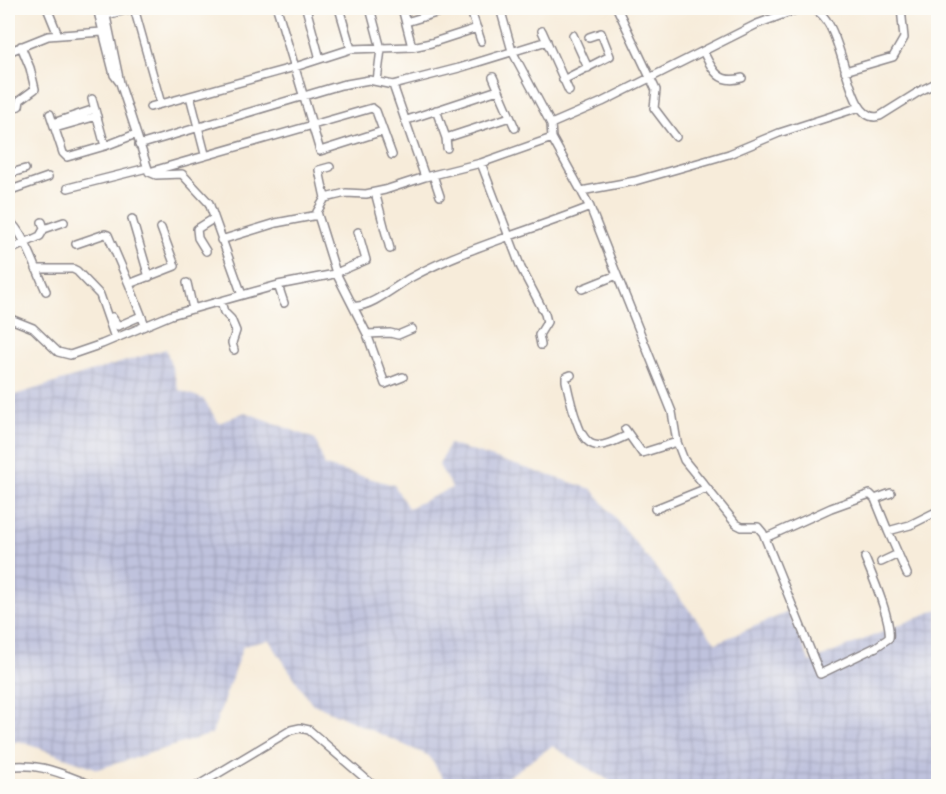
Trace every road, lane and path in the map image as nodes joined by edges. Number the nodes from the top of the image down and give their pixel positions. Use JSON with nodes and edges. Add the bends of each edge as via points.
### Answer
{"nodes":[{"id":1,"x":47,"y":8,"type":"edge"},
{"id":2,"x":97,"y":8,"type":"edge"},
{"id":3,"x":133,"y":8,"type":"edge"},
{"id":4,"x":277,"y":8,"type":"edge"},
{"id":5,"x":306,"y":8,"type":"edge"},
{"id":6,"x":339,"y":8,"type":"edge"},
{"id":7,"x":370,"y":8,"type":"edge"},
{"id":8,"x":402,"y":8,"type":"edge"},
{"id":9,"x":453,"y":8,"type":"edge"},
{"id":10,"x":470,"y":8,"type":"edge"},
{"id":11,"x":500,"y":8,"type":"edge"},
{"id":12,"x":617,"y":8,"type":"edge"},
{"id":13,"x":801,"y":8,"type":"edge"},
{"id":14,"x":812,"y":8,"type":"edge"},
{"id":15,"x":901,"y":8,"type":"edge"},
{"id":16,"x":102,"y":17,"type":"junction"},
{"id":17,"x":406,"y":22,"type":"junction"},
{"id":18,"x":477,"y":28,"type":"junction"},
{"id":19,"x":542,"y":31,"type":"dead end"},
{"id":20,"x":102,"y":32,"type":"junction"},
{"id":21,"x":58,"y":35,"type":"junction"},
{"id":22,"x":573,"y":35,"type":"dead end"},
{"id":23,"x":589,"y":37,"type":"dead end"},
{"id":24,"x":547,"y":40,"type":"junction"},
{"id":25,"x":481,"y":41,"type":"dead end"},
{"id":26,"x":21,"y":46,"type":"junction"},
{"id":27,"x":412,"y":47,"type":"junction"},
{"id":28,"x":351,"y":49,"type":"junction"},
{"id":29,"x":381,"y":49,"type":"junction"},
{"id":30,"x":512,"y":51,"type":"junction"},
{"id":31,"x":703,"y":51,"type":"junction"},
{"id":32,"x":8,"y":52,"type":"edge"},
{"id":33,"x":320,"y":59,"type":"junction"},
{"id":34,"x":295,"y":67,"type":"junction"},
{"id":35,"x":588,"y":69,"type":"junction"},
{"id":36,"x":845,"y":71,"type":"junction"},
{"id":37,"x":492,"y":77,"type":"dead end"},
{"id":38,"x":650,"y":77,"type":"junction"},
{"id":39,"x":742,"y":78,"type":"dead end"},
{"id":40,"x":564,"y":80,"type":"junction"},
{"id":41,"x":377,"y":81,"type":"junction"},
{"id":42,"x":939,"y":82,"type":"edge"},
{"id":43,"x":120,"y":83,"type":"junction"},
{"id":44,"x":393,"y":86,"type":"junction"},
{"id":45,"x":498,"y":90,"type":"junction"},
{"id":46,"x":569,"y":91,"type":"dead end"},
{"id":47,"x":190,"y":96,"type":"junction"},
{"id":48,"x":303,"y":96,"type":"junction"},
{"id":49,"x":92,"y":99,"type":"dead end"},
{"id":50,"x":161,"y":104,"type":"junction"},
{"id":51,"x":860,"y":106,"type":"junction"},
{"id":52,"x":150,"y":107,"type":"dead end"},
{"id":53,"x":8,"y":109,"type":"edge"},
{"id":54,"x":436,"y":110,"type":"junction"},
{"id":55,"x":96,"y":113,"type":"junction"},
{"id":56,"x":50,"y":114,"type":"dead end"},
{"id":57,"x":510,"y":117,"type":"junction"},
{"id":58,"x":406,"y":120,"type":"junction"},
{"id":59,"x":551,"y":124,"type":"junction"},
{"id":60,"x":54,"y":126,"type":"junction"},
{"id":61,"x":199,"y":127,"type":"junction"},
{"id":62,"x":312,"y":127,"type":"junction"},
{"id":63,"x":515,"y":128,"type":"dead end"},
{"id":64,"x":383,"y":131,"type":"junction"},
{"id":65,"x":136,"y":134,"type":"junction"},
{"id":66,"x":676,"y":137,"type":"dead end"},
{"id":67,"x":446,"y":138,"type":"junction"},
{"id":68,"x":552,"y":138,"type":"junction"},
{"id":69,"x":139,"y":145,"type":"junction"},
{"id":70,"x":105,"y":146,"type":"junction"},
{"id":71,"x":447,"y":148,"type":"dead end"},
{"id":72,"x":205,"y":154,"type":"junction"},
{"id":73,"x":392,"y":155,"type":"dead end"},
{"id":74,"x":481,"y":163,"type":"junction"},
{"id":75,"x":330,"y":167,"type":"dead end"},
{"id":76,"x":25,"y":169,"type":"dead end"},
{"id":77,"x":148,"y":170,"type":"junction"},
{"id":78,"x":8,"y":174,"type":"edge"},
{"id":79,"x":429,"y":176,"type":"junction"},
{"id":80,"x":48,"y":177,"type":"dead end"},
{"id":81,"x":68,"y":188,"type":"dead end"},
{"id":82,"x":8,"y":191,"type":"edge"},
{"id":83,"x":581,"y":191,"type":"junction"},
{"id":84,"x":375,"y":192,"type":"junction"},
{"id":85,"x":440,"y":196,"type":"dead end"},
{"id":86,"x":325,"y":198,"type":"junction"},
{"id":87,"x":590,"y":207,"type":"junction"},
{"id":88,"x":318,"y":215,"type":"junction"},
{"id":89,"x":132,"y":219,"type":"dead end"},
{"id":90,"x":213,"y":219,"type":"junction"},
{"id":91,"x":8,"y":220,"type":"edge"},
{"id":92,"x":64,"y":222,"type":"dead end"},
{"id":93,"x":161,"y":228,"type":"dead end"},
{"id":94,"x":358,"y":232,"type":"dead end"},
{"id":95,"x":509,"y":238,"type":"junction"},
{"id":96,"x":221,"y":240,"type":"junction"},
{"id":97,"x":24,"y":244,"type":"junction"},
{"id":98,"x":76,"y":244,"type":"dead end"},
{"id":99,"x":390,"y":249,"type":"dead end"},
{"id":100,"x":8,"y":251,"type":"edge"},
{"id":101,"x":206,"y":251,"type":"dead end"},
{"id":102,"x":36,"y":269,"type":"junction"},
{"id":103,"x":336,"y":273,"type":"junction"},
{"id":104,"x":617,"y":275,"type":"junction"},
{"id":105,"x":149,"y":277,"type":"junction"},
{"id":106,"x":187,"y":283,"type":"dead end"},
{"id":107,"x":129,"y":284,"type":"junction"},
{"id":108,"x":278,"y":285,"type":"junction"},
{"id":109,"x":582,"y":288,"type":"dead end"},
{"id":110,"x":46,"y":291,"type":"dead end"},
{"id":111,"x":242,"y":295,"type":"junction"},
{"id":112,"x":221,"y":302,"type":"junction"},
{"id":113,"x":284,"y":303,"type":"dead end"},
{"id":114,"x":354,"y":306,"type":"junction"},
{"id":115,"x":193,"y":309,"type":"junction"},
{"id":116,"x":106,"y":313,"type":"junction"},
{"id":117,"x":141,"y":316,"type":"junction"},
{"id":118,"x":8,"y":318,"type":"edge"},
{"id":119,"x":145,"y":326,"type":"junction"},
{"id":120,"x":412,"y":329,"type":"dead end"},
{"id":121,"x":367,"y":333,"type":"junction"},
{"id":122,"x":115,"y":338,"type":"junction"},
{"id":123,"x":541,"y":345,"type":"dead end"},
{"id":124,"x":234,"y":350,"type":"dead end"},
{"id":125,"x":571,"y":375,"type":"dead end"},
{"id":126,"x":403,"y":377,"type":"dead end"},
{"id":127,"x":677,"y":442,"type":"junction"},
{"id":128,"x":706,"y":489,"type":"junction"},
{"id":129,"x":891,"y":493,"type":"dead end"},
{"id":130,"x":875,"y":499,"type":"junction"},
{"id":131,"x":655,"y":509,"type":"dead end"},
{"id":132,"x":939,"y":511,"type":"edge"},
{"id":133,"x":888,"y":531,"type":"junction"},
{"id":134,"x":765,"y":538,"type":"junction"},
{"id":135,"x":898,"y":554,"type":"junction"},
{"id":136,"x":865,"y":558,"type":"dead end"},
{"id":137,"x":881,"y":562,"type":"dead end"},
{"id":138,"x":907,"y":574,"type":"dead end"},
{"id":139,"x":8,"y":767,"type":"edge"},
{"id":140,"x":94,"y":786,"type":"edge"},
{"id":141,"x":197,"y":786,"type":"edge"},
{"id":142,"x":374,"y":786,"type":"edge"}],
"edges":[{"from":1,"to":21,"type":"street"},
{"from":2,"to":16,"type":"street"},
{"from":3,"to":16,"type":"street"},
{"from":3,"to":50,"type":"street"},
{"from":4,"to":34,"type":"street"},
{"from":5,"to":33,"type":"street"},
{"from":6,"to":28,"type":"street"},
{"from":7,"to":29,"type":"street"},
{"from":8,"to":17,"type":"street"},
{"from":9,"to":17,"type":"street"},
{"from":10,"to":18,"type":"street"},
{"from":11,"to":30,"type":"street"},
{"from":12,"to":38,"type":"street"},
{"from":13,"to":31,"type":"street","via":[[757,24]]},
{"from":14,"to":36,"type":"street","via":[[828,21]]},
{"from":15,"to":36,"type":"street","via":[[904,38],[893,57]]},
{"from":16,"to":20,"type":"street"},
{"from":16,"to":43,"type":"street"},
{"from":17,"to":27,"type":"street"},
{"from":18,"to":25,"type":"street"},
{"from":18,"to":27,"type":"street"},
{"from":19,"to":24,"type":"street"},
{"from":20,"to":21,"type":"street"},
{"from":20,"to":43,"type":"street"},
{"from":21,"to":26,"type":"street"},
{"from":22,"to":35,"type":"street"},
{"from":23,"to":35,"type":"street","via":[[601,33],[610,56]]},
{"from":24,"to":30,"type":"street"},
{"from":24,"to":40,"type":"street"},
{"from":26,"to":32,"type":"street"},
{"from":26,"to":53,"type":"street","via":[[35,89],[20,100],[19,106]]},
{"from":27,"to":29,"type":"street"},
{"from":28,"to":29,"type":"street"},
{"from":28,"to":33,"type":"street"},
{"from":29,"to":41,"type":"street"},
{"from":30,"to":44,"type":"street"},
{"from":30,"to":59,"type":"street"},
{"from":31,"to":38,"type":"street"},
{"from":31,"to":39,"type":"street","via":[[721,78]]},
{"from":33,"to":34,"type":"street"},
{"from":34,"to":47,"type":"street"},
{"from":34,"to":48,"type":"street"},
{"from":35,"to":40,"type":"street"},
{"from":36,"to":51,"type":"street"},
{"from":37,"to":45,"type":"street"},
{"from":38,"to":59,"type":"street"},
{"from":38,"to":66,"type":"street","via":[[656,90],[654,108]]},
{"from":40,"to":46,"type":"street"},
{"from":41,"to":44,"type":"street"},
{"from":41,"to":48,"type":"street","via":[[341,85]]},
{"from":42,"to":51,"type":"street","via":[[875,118],[868,117]]},
{"from":43,"to":65,"type":"street"},
{"from":44,"to":58,"type":"street"},
{"from":45,"to":54,"type":"street"},
{"from":45,"to":57,"type":"street"},
{"from":47,"to":50,"type":"street"},
{"from":47,"to":61,"type":"street"},
{"from":48,"to":61,"type":"street"},
{"from":48,"to":62,"type":"street"},
{"from":49,"to":55,"type":"street"},
{"from":50,"to":52,"type":"street"},
{"from":51,"to":83,"type":"street","via":[[729,154],[635,181]]},
{"from":54,"to":58,"type":"street"},
{"from":54,"to":67,"type":"street"},
{"from":55,"to":60,"type":"street"},
{"from":55,"to":70,"type":"street"},
{"from":56,"to":60,"type":"street"},
{"from":57,"to":63,"type":"street"},
{"from":57,"to":67,"type":"street"},
{"from":58,"to":79,"type":"street"},
{"from":59,"to":68,"type":"street"},
{"from":60,"to":70,"type":"street","via":[[67,157]]},
{"from":61,"to":69,"type":"street"},
{"from":61,"to":72,"type":"street"},
{"from":62,"to":64,"type":"street","via":[[372,108]]},
{"from":62,"to":64,"type":"street","via":[[322,152]]},
{"from":62,"to":72,"type":"street"},
{"from":64,"to":73,"type":"street"},
{"from":65,"to":69,"type":"street"},
{"from":65,"to":70,"type":"street"},
{"from":67,"to":71,"type":"street"},
{"from":68,"to":74,"type":"street"},
{"from":68,"to":83,"type":"street"},
{"from":69,"to":77,"type":"street"},
{"from":72,"to":77,"type":"street"},
{"from":74,"to":79,"type":"street"},
{"from":74,"to":95,"type":"street"},
{"from":75,"to":86,"type":"street","via":[[319,170]]},
{"from":76,"to":78,"type":"street"},
{"from":77,"to":81,"type":"street"},
{"from":77,"to":90,"type":"street","via":[[156,175],[183,174],[206,199]]},
{"from":79,"to":84,"type":"street"},
{"from":79,"to":85,"type":"street"},
{"from":80,"to":82,"type":"street"},
{"from":83,"to":87,"type":"street"},
{"from":84,"to":86,"type":"street"},
{"from":84,"to":99,"type":"street"},
{"from":86,"to":88,"type":"street"},
{"from":87,"to":95,"type":"street"},
{"from":87,"to":104,"type":"street"},
{"from":88,"to":96,"type":"street"},
{"from":88,"to":103,"type":"street"},
{"from":89,"to":105,"type":"street"},
{"from":90,"to":96,"type":"street"},
{"from":90,"to":101,"type":"street","via":[[197,228]]},
{"from":91,"to":97,"type":"street"},
{"from":92,"to":97,"type":"street","via":[[43,226],[40,236]]},
{"from":93,"to":105,"type":"street","via":[[175,266]]},
{"from":94,"to":103,"type":"street","via":[[366,260]]},
{"from":95,"to":114,"type":"street","via":[[441,263],[371,302]]},
{"from":95,"to":123,"type":"street","via":[[545,314],[547,322],[539,335]]},
{"from":96,"to":111,"type":"street"},
{"from":97,"to":100,"type":"street"},
{"from":97,"to":102,"type":"street"},
{"from":98,"to":107,"type":"street","via":[[106,234]]},
{"from":102,"to":110,"type":"street"},
{"from":102,"to":116,"type":"street","via":[[77,271],[100,295]]},
{"from":103,"to":108,"type":"street"},
{"from":103,"to":114,"type":"street"},
{"from":104,"to":109,"type":"street"},
{"from":104,"to":127,"type":"street","via":[[672,412]]},
{"from":105,"to":107,"type":"street"},
{"from":106,"to":115,"type":"street"},
{"from":107,"to":117,"type":"street"},
{"from":108,"to":111,"type":"street"},
{"from":108,"to":113,"type":"street"},
{"from":111,"to":112,"type":"street"},
{"from":112,"to":115,"type":"street"},
{"from":112,"to":124,"type":"street","via":[[236,331]]},
{"from":114,"to":121,"type":"street"},
{"from":115,"to":119,"type":"street"},
{"from":116,"to":117,"type":"street","via":[[118,326]]},
{"from":116,"to":122,"type":"street"},
{"from":117,"to":119,"type":"street"},
{"from":118,"to":122,"type":"street","via":[[33,328],[64,355]]},
{"from":119,"to":122,"type":"street"},
{"from":120,"to":121,"type":"street","via":[[398,335]]},
{"from":121,"to":126,"type":"street","via":[[385,384]]},
{"from":125,"to":127,"type":"street","via":[[566,377],[571,406],[589,444],[606,445],[626,432],[642,453]]},
{"from":127,"to":128,"type":"street"},
{"from":128,"to":131,"type":"street"},
{"from":128,"to":134,"type":"street","via":[[736,524],[758,527]]},
{"from":129,"to":130,"type":"street"},
{"from":130,"to":133,"type":"street"},
{"from":130,"to":134,"type":"street","via":[[870,494]]},
{"from":132,"to":133,"type":"street"},
{"from":133,"to":135,"type":"street"},
{"from":134,"to":136,"type":"street","via":[[820,674],[889,638],[884,610]]},
{"from":135,"to":137,"type":"street"},
{"from":135,"to":138,"type":"street"},
{"from":139,"to":140,"type":"street","via":[[44,768]]},
{"from":141,"to":142,"type":"street","via":[[300,728],[309,730]]}]}
